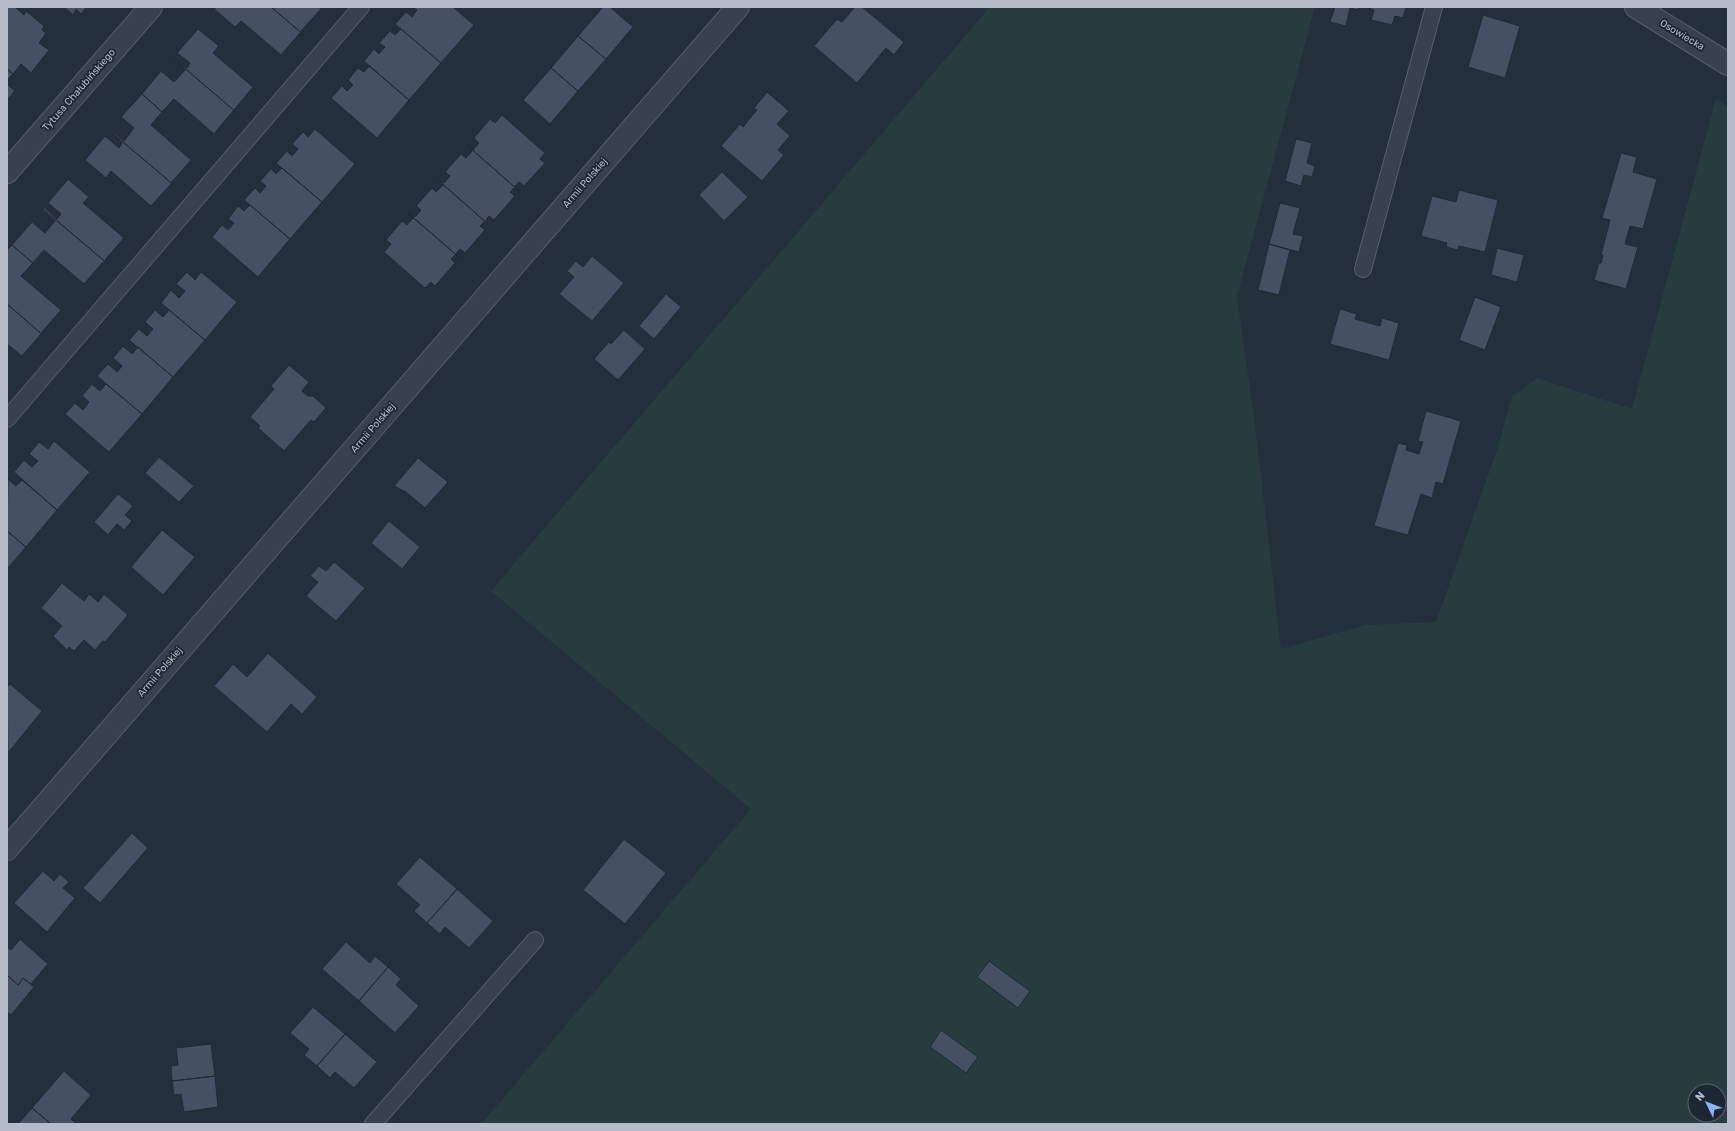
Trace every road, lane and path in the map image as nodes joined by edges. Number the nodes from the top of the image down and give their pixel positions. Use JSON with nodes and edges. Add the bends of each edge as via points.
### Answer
{"nodes":[{"id":1,"x":151,"y":7,"type":"edge"},
{"id":2,"x":361,"y":7,"type":"edge"},
{"id":3,"x":738,"y":7,"type":"edge"},
{"id":4,"x":1434,"y":7,"type":"edge"},
{"id":5,"x":1636,"y":7,"type":"edge"},
{"id":6,"x":1728,"y":64,"type":"edge"},
{"id":7,"x":7,"y":172,"type":"edge"},
{"id":8,"x":1363,"y":268,"type":"dead end"},
{"id":9,"x":7,"y":419,"type":"edge"},
{"id":10,"x":7,"y":849,"type":"edge"},
{"id":11,"x":535,"y":940,"type":"dead end"},
{"id":12,"x":373,"y":1124,"type":"edge"}],
"edges":[{"from":1,"to":7,"type":"street","name":"Tytusa Chałubińskiego"},
{"from":2,"to":9,"type":"lane"},
{"from":3,"to":10,"type":"street","name":"Armii Polskiej"},
{"from":4,"to":8,"type":"lane"},
{"from":5,"to":6,"type":"street","name":"Osowiecka"},
{"from":11,"to":12,"type":"lane"}]}
